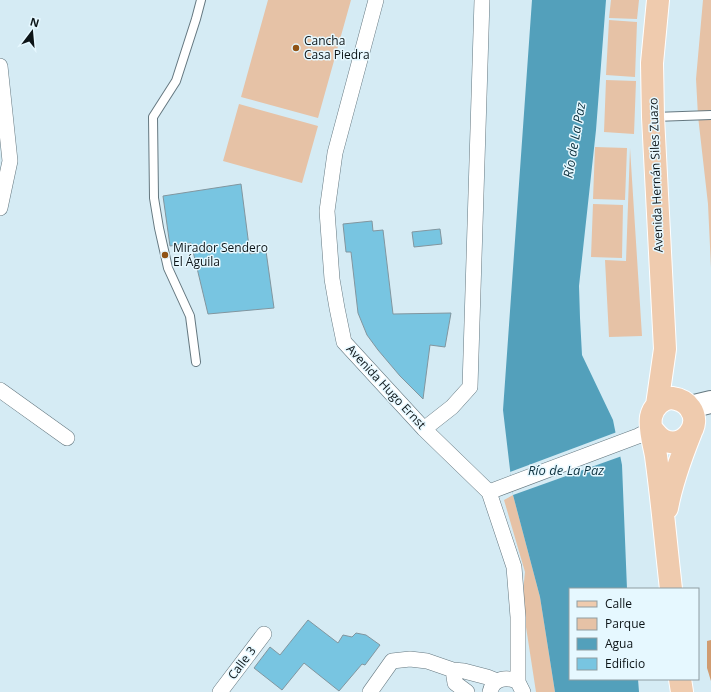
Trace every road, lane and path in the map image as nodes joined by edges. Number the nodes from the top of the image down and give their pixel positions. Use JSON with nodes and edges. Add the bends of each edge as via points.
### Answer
{"nodes":[{"id":1,"x":201,"y":0,"type":"edge"},
{"id":2,"x":376,"y":0,"type":"edge"},
{"id":3,"x":482,"y":0,"type":"edge"},
{"id":4,"x":658,"y":0,"type":"edge"},
{"id":5,"x":0,"y":66,"type":"edge"},
{"id":6,"x":711,"y":115,"type":"edge"},
{"id":7,"x":653,"y":117,"type":"junction"},
{"id":8,"x":0,"y":208,"type":"edge"},
{"id":9,"x":665,"y":349,"type":"junction"},
{"id":10,"x":196,"y":362,"type":"dead end"},
{"id":11,"x":0,"y":390,"type":"edge"},
{"id":12,"x":711,"y":402,"type":"edge"},
{"id":13,"x":687,"y":404,"type":"junction"},
{"id":14,"x":656,"y":405,"type":"junction"},
{"id":15,"x":424,"y":429,"type":"junction"},
{"id":16,"x":691,"y":432,"type":"junction"},
{"id":17,"x":642,"y":434,"type":"junction"},
{"id":18,"x":67,"y":438,"type":"dead end"},
{"id":19,"x":489,"y":492,"type":"junction"},
{"id":20,"x":664,"y":527,"type":"junction"},
{"id":21,"x":671,"y":588,"type":"edge"},
{"id":22,"x":264,"y":634,"type":"dead end"},
{"id":23,"x":517,"y":656,"type":"junction"},
{"id":24,"x":453,"y":670,"type":"junction"},
{"id":25,"x":680,"y":680,"type":"edge"},
{"id":26,"x":496,"y":684,"type":"edge"},
{"id":27,"x":521,"y":687,"type":"edge"},
{"id":28,"x":220,"y":692,"type":"edge"},
{"id":29,"x":370,"y":692,"type":"edge"},
{"id":30,"x":468,"y":692,"type":"edge"},
{"id":31,"x":682,"y":692,"type":"edge"}],
"edges":[{"from":1,"to":10,"type":"lane","via":[[176,81],[153,118],[154,198],[159,228],[168,268],[190,316]]},
{"from":2,"to":15,"type":"street","name":"Avenida Hugo Ernst","via":[[335,153],[327,211],[332,279],[344,342]]},
{"from":3,"to":15,"type":"street","via":[[470,387],[452,407]]},
{"from":4,"to":7,"type":"main road","name":"Avenida Hernán Siles Zuazo","via":[[652,63]]},
{"from":5,"to":8,"type":"street","via":[[10,161]]},
{"from":6,"to":7,"type":"lane"},
{"from":7,"to":9,"type":"main road","name":"Avenida Hernán Siles Zuazo"},
{"from":9,"to":13,"type":"main road","name":"Avenida Hernán Siles Zuazo"},
{"from":9,"to":14,"type":"main road","name":"Avenida Hernán Siles Zuazo"},
{"from":11,"to":18,"type":"street"},
{"from":12,"to":13,"type":"main road"},
{"from":13,"to":14,"type":"main road","via":[[670,398]]},
{"from":13,"to":16,"type":"main road","name":"Avenida Hernán Siles Zuazo","via":[[695,421]]},
{"from":14,"to":17,"type":"main road","name":"Avenida Hernán Siles Zuazo"},
{"from":15,"to":19,"type":"street","name":"Avenida Hugo Ernst"},
{"from":16,"to":17,"type":"main road","via":[[682,440],[669,442],[658,436]]},
{"from":16,"to":20,"type":"main road","name":"Avenida Hernán Siles Zuazo","via":[[670,489]]},
{"from":17,"to":19,"type":"street"},
{"from":17,"to":20,"type":"main road","name":"Avenida Hernán Siles Zuazo","via":[[656,455]]},
{"from":19,"to":23,"type":"street","via":[[514,567],[518,617]]},
{"from":20,"to":21,"type":"main road","name":"Avenida Hernán Siles Zuazo"},
{"from":22,"to":28,"type":"street","name":"Calle 3"},
{"from":23,"to":26,"type":"street"},
{"from":23,"to":27,"type":"street"},
{"from":24,"to":26,"type":"street","via":[[487,676]]},
{"from":24,"to":29,"type":"street","via":[[427,661],[392,661]]},
{"from":24,"to":30,"type":"street","via":[[455,683]]},
{"from":25,"to":31,"type":"main road"},
{"from":26,"to":27,"type":"street","via":[[508,678]]}]}
